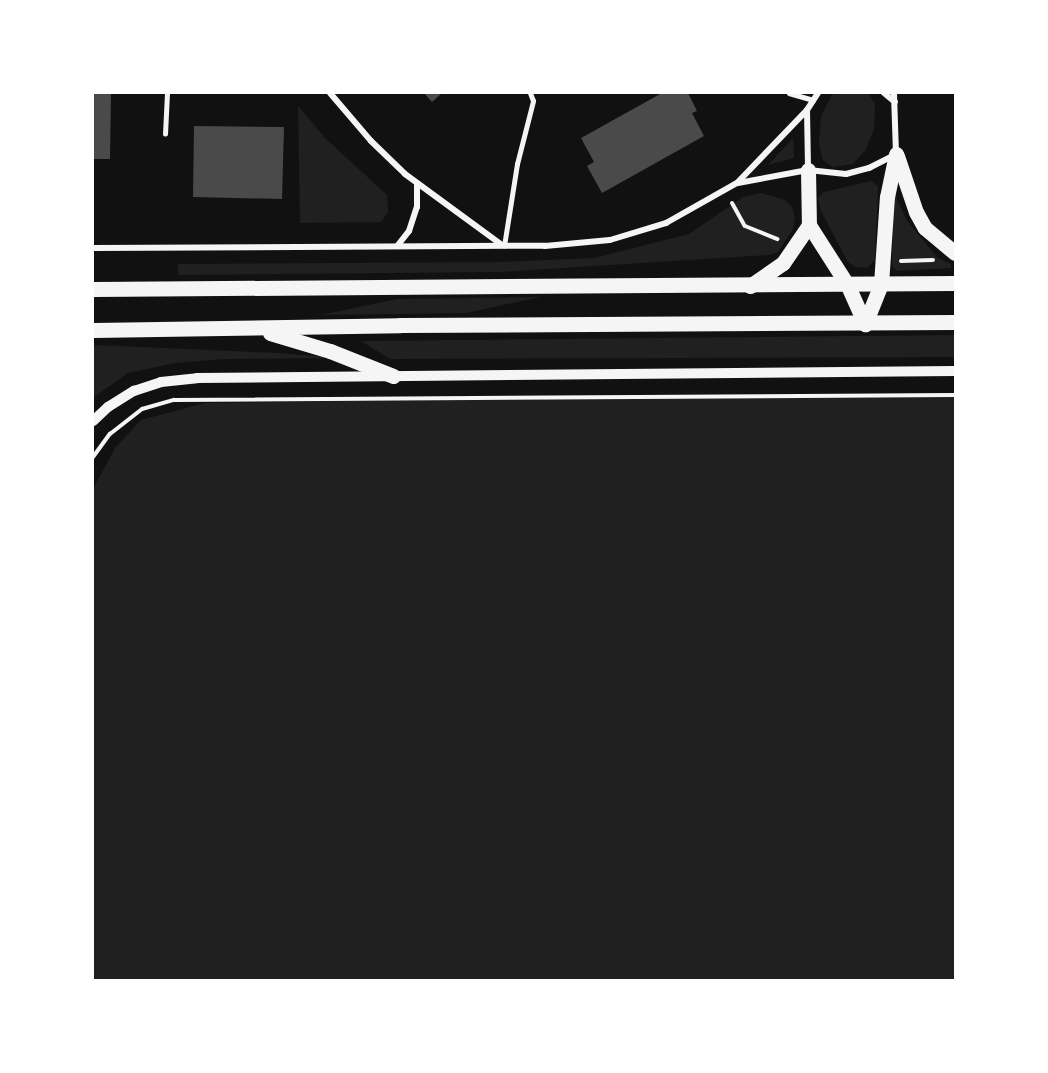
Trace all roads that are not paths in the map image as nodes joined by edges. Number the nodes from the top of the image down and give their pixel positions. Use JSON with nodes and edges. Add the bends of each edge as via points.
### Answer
{"nodes":[{"id":1,"x":167,"y":93,"type":"edge"},
{"id":2,"x":330,"y":93,"type":"edge"},
{"id":3,"x":530,"y":93,"type":"edge"},
{"id":4,"x":789,"y":93,"type":"edge"},
{"id":5,"x":818,"y":93,"type":"edge"},
{"id":6,"x":884,"y":93,"type":"edge"},
{"id":7,"x":894,"y":93,"type":"edge"},
{"id":8,"x":813,"y":100,"type":"junction"},
{"id":9,"x":895,"y":102,"type":"junction"},
{"id":10,"x":807,"y":110,"type":"junction"},
{"id":11,"x":165,"y":134,"type":"dead end"},
{"id":12,"x":896,"y":154,"type":"junction"},
{"id":13,"x":808,"y":170,"type":"junction"},
{"id":14,"x":737,"y":183,"type":"junction"},
{"id":15,"x":417,"y":184,"type":"junction"},
{"id":16,"x":808,"y":225,"type":"junction"},
{"id":17,"x":398,"y":245,"type":"junction"},
{"id":18,"x":504,"y":246,"type":"junction"},
{"id":19,"x":93,"y":248,"type":"edge"},
{"id":20,"x":955,"y":253,"type":"edge"},
{"id":21,"x":955,"y":283,"type":"edge"},
{"id":22,"x":881,"y":284,"type":"junction"},
{"id":23,"x":750,"y":286,"type":"junction"},
{"id":24,"x":848,"y":286,"type":"junction"},
{"id":25,"x":93,"y":289,"type":"edge"},
{"id":26,"x":955,"y":322,"type":"edge"},
{"id":27,"x":865,"y":324,"type":"junction"},
{"id":28,"x":256,"y":328,"type":"junction"},
{"id":29,"x":93,"y":330,"type":"edge"},
{"id":30,"x":955,"y":372,"type":"edge"},
{"id":31,"x":393,"y":376,"type":"junction"},
{"id":32,"x":93,"y":421,"type":"edge"}],
"edges":[{"from":1,"to":11,"type":"lane"},
{"from":2,"to":15,"type":"street","via":[[371,141]]},
{"from":3,"to":18,"type":"lane","via":[[533,101],[517,164]]},
{"from":4,"to":8,"type":"lane"},
{"from":5,"to":8,"type":"street"},
{"from":6,"to":9,"type":"street"},
{"from":7,"to":9,"type":"street"},
{"from":8,"to":10,"type":"street"},
{"from":9,"to":12,"type":"street"},
{"from":10,"to":13,"type":"street"},
{"from":10,"to":14,"type":"street"},
{"from":12,"to":13,"type":"street","via":[[846,174]]},
{"from":12,"to":20,"type":"main road","via":[[925,228]]},
{"from":12,"to":22,"type":"main road","via":[[887,197]]},
{"from":13,"to":14,"type":"street"},
{"from":13,"to":16,"type":"main road"},
{"from":14,"to":18,"type":"street","via":[[666,223],[610,240]]},
{"from":15,"to":17,"type":"street","via":[[417,207],[409,231]]},
{"from":15,"to":18,"type":"street"},
{"from":16,"to":23,"type":"main road","via":[[783,263]]},
{"from":16,"to":24,"type":"main road"},
{"from":17,"to":18,"type":"street"},
{"from":17,"to":19,"type":"street"},
{"from":21,"to":22,"type":"main road"},
{"from":22,"to":24,"type":"main road"},
{"from":22,"to":27,"type":"main road"},
{"from":23,"to":24,"type":"main road"},
{"from":23,"to":25,"type":"main road"},
{"from":24,"to":27,"type":"main road"},
{"from":26,"to":27,"type":"main road"},
{"from":27,"to":28,"type":"main road"},
{"from":28,"to":29,"type":"main road"},
{"from":28,"to":31,"type":"main road"},
{"from":30,"to":31,"type":"street"},
{"from":31,"to":32,"type":"street","via":[[175,380],[134,391]]}]}
